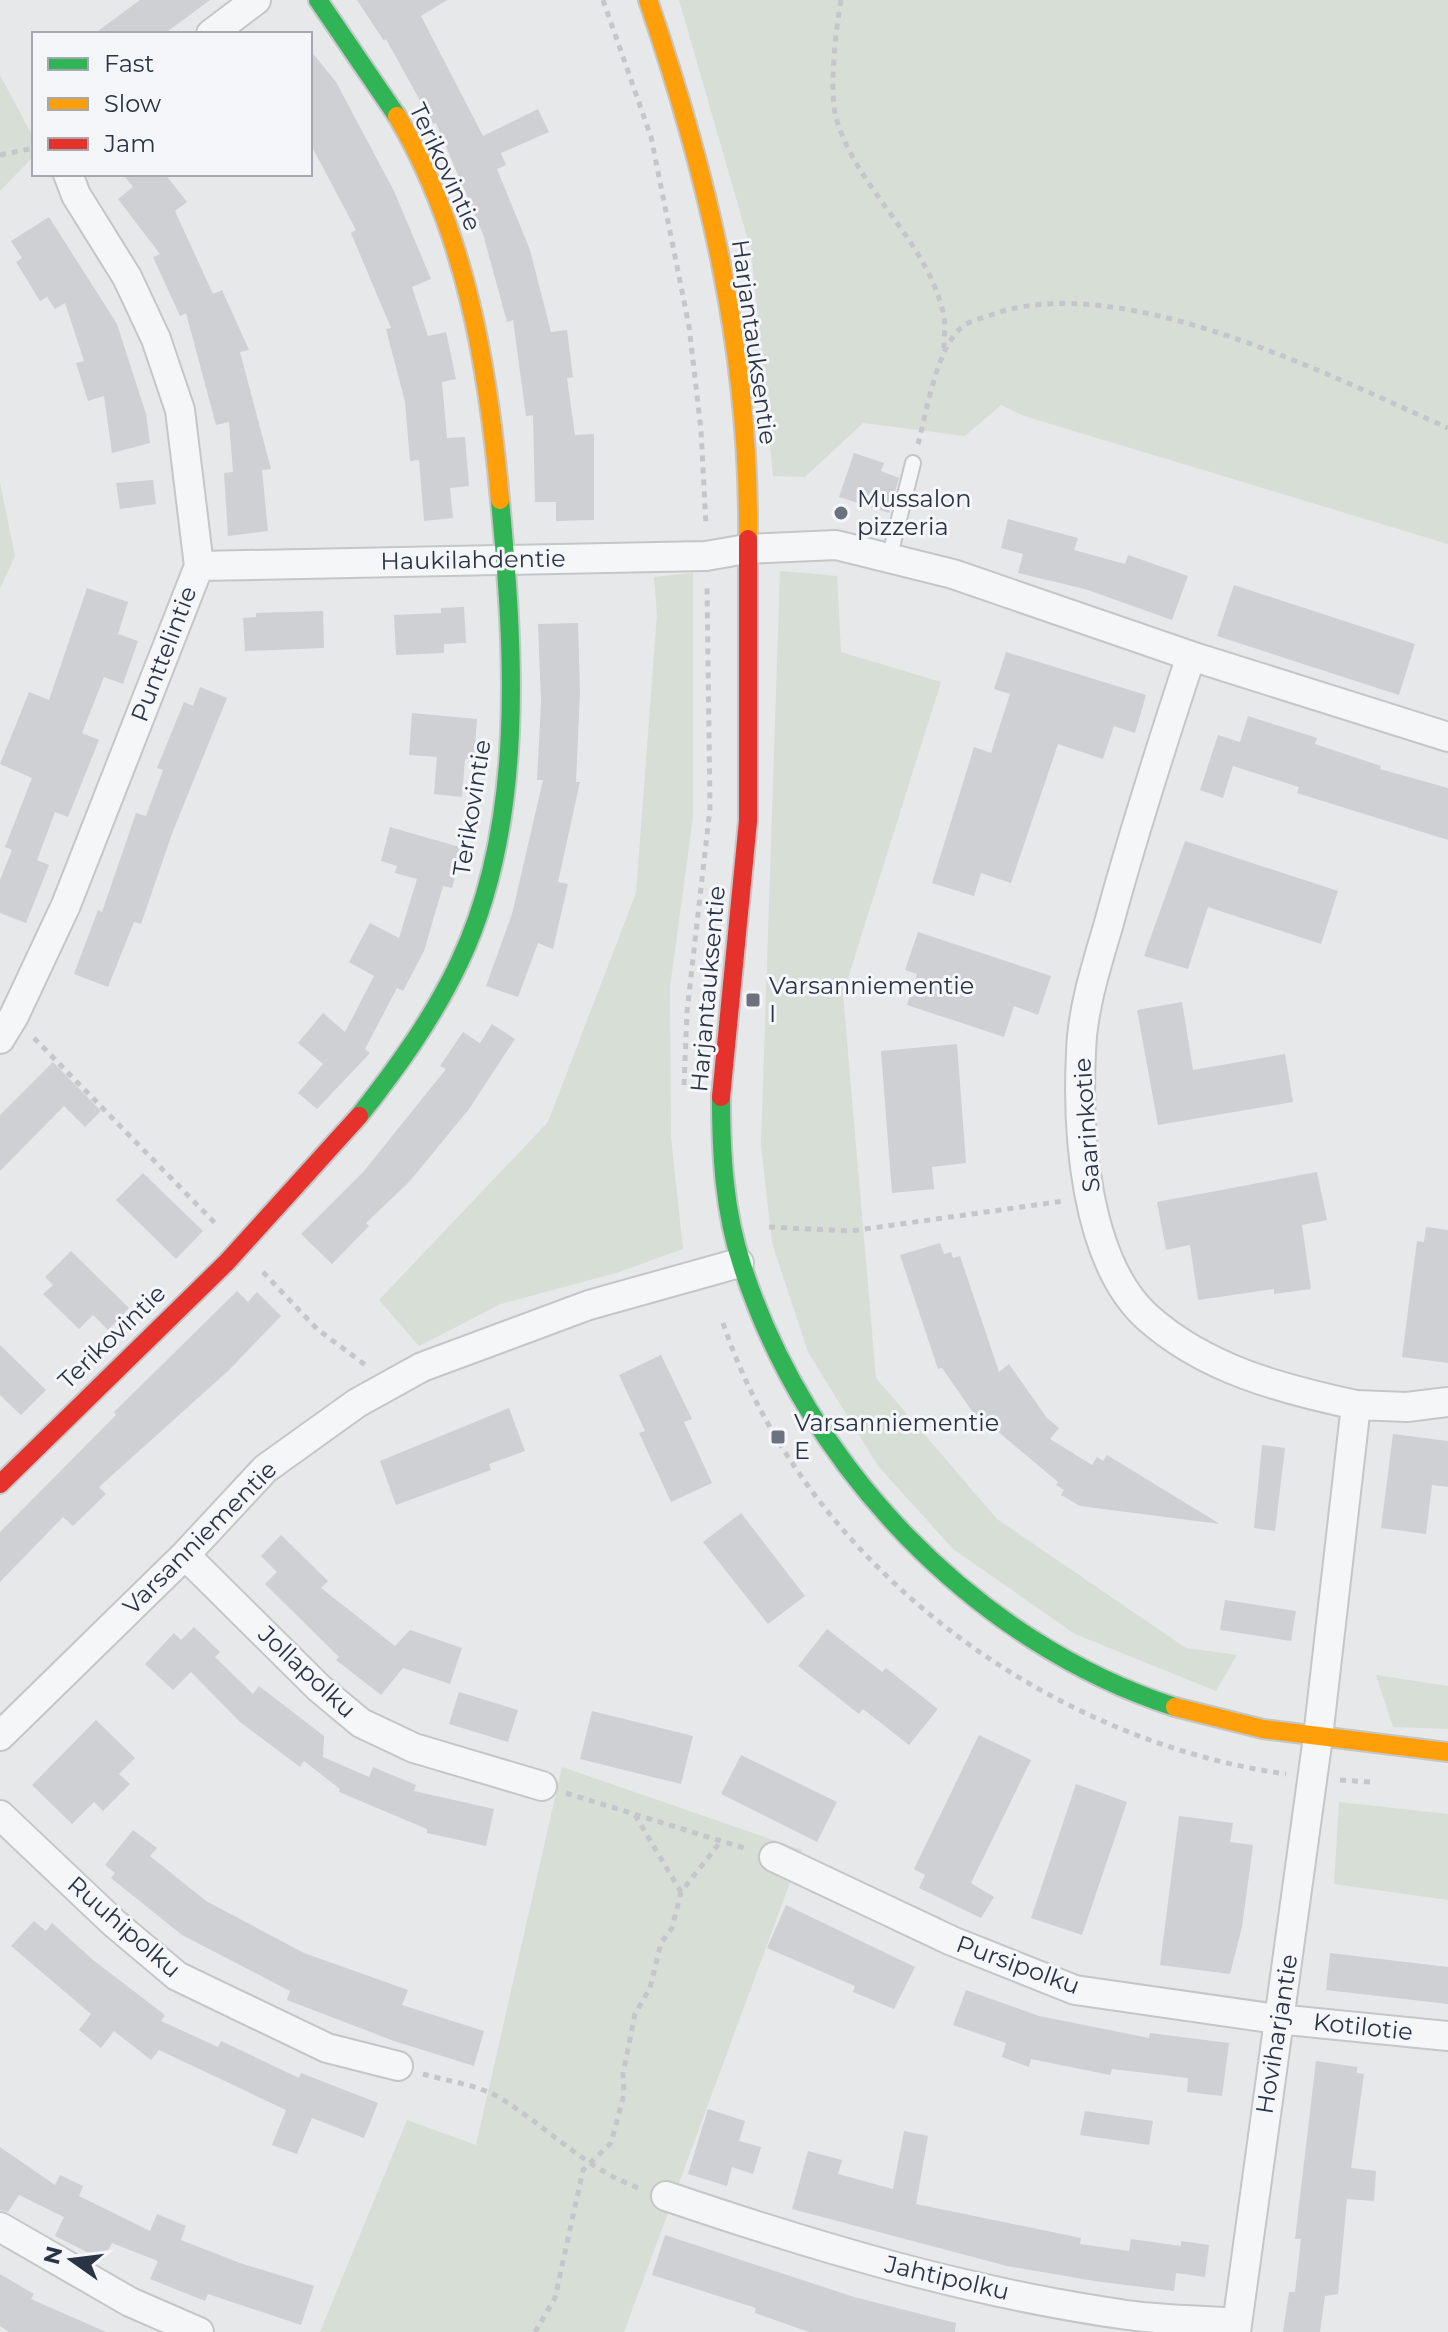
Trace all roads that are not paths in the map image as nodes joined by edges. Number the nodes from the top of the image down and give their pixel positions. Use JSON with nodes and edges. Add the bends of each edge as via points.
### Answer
{"nodes":[{"id":1,"x":256,"y":0,"type":"edge"},
{"id":2,"x":318,"y":0,"type":"edge"},
{"id":3,"x":648,"y":0,"type":"edge"},
{"id":4,"x":214,"y":32,"type":"edge"},
{"id":5,"x":69,"y":176,"type":"edge"},
{"id":6,"x":913,"y":463,"type":"road end"},
{"id":7,"x":746,"y":549,"type":"junction"},
{"id":8,"x":889,"y":559,"type":"junction"},
{"id":9,"x":505,"y":560,"type":"junction"},
{"id":10,"x":199,"y":566,"type":"junction"},
{"id":11,"x":1191,"y":656,"type":"junction"},
{"id":12,"x":1448,"y":737,"type":"edge"},
{"id":13,"x":7,"y":1028,"type":"edge"},
{"id":14,"x":739,"y":1263,"type":"junction"},
{"id":15,"x":1448,"y":1402,"type":"edge"},
{"id":16,"x":1356,"y":1405,"type":"junction"},
{"id":17,"x":0,"y":1484,"type":"edge"},
{"id":18,"x":185,"y":1555,"type":"junction"},
{"id":19,"x":0,"y":1736,"type":"edge"},
{"id":20,"x":1318,"y":1737,"type":"junction"},
{"id":21,"x":1448,"y":1752,"type":"edge"},
{"id":22,"x":542,"y":1786,"type":"road end"},
{"id":23,"x":0,"y":1815,"type":"edge"},
{"id":24,"x":774,"y":1857,"type":"road end"},
{"id":25,"x":1277,"y":2019,"type":"junction"},
{"id":26,"x":1448,"y":2036,"type":"edge"},
{"id":27,"x":398,"y":2066,"type":"road end"},
{"id":28,"x":666,"y":2196,"type":"road end"},
{"id":29,"x":0,"y":2227,"type":"edge"},
{"id":30,"x":1236,"y":2328,"type":"edge"},
{"id":31,"x":199,"y":2332,"type":"edge"}],
"edges":[{"from":1,"to":4,"type":"street"},
{"from":2,"to":9,"type":"street","name":"Terikovintie","via":[[399,119],[458,253],[494,412]]},
{"from":3,"to":7,"type":"street","name":"Harjantauksentie","via":[[692,131],[725,274],[746,455]]},
{"from":5,"to":10,"type":"street","name":"Punttelintie","via":[[127,277],[180,410]]},
{"from":6,"to":8,"type":"lane"},
{"from":7,"to":8,"type":"street","via":[[836,545]]},
{"from":7,"to":9,"type":"street","name":"Haukilahdentie","via":[[706,556]]},
{"from":7,"to":14,"type":"street","name":"Harjantauksentie","via":[[746,850],[720,1082],[724,1180]]},
{"from":8,"to":11,"type":"street","via":[[953,574]]},
{"from":9,"to":10,"type":"street","name":"Haukilahdentie"},
{"from":9,"to":17,"type":"street","name":"Terikovintie","via":[[509,674],[493,861],[464,954],[432,1016],[344,1138]]},
{"from":10,"to":13,"type":"street","name":"Punttelintie","via":[[66,905]]},
{"from":11,"to":12,"type":"street"},
{"from":11,"to":16,"type":"street","name":"Saarinkotie","via":[[1093,980],[1080,1051],[1086,1179],[1102,1243],[1120,1285],[1147,1316],[1195,1351],[1239,1374]]},
{"from":14,"to":18,"type":"street","name":"Varsanniementie","via":[[589,1305],[408,1374],[357,1403],[265,1469]]},
{"from":14,"to":20,"type":"street","name":"Harjantauksentie","via":[[779,1359],[828,1439],[926,1558],[1016,1629],[1086,1672],[1238,1727]]},
{"from":15,"to":16,"type":"street","name":"Saarinkotie"},
{"from":16,"to":20,"type":"street"},
{"from":18,"to":19,"type":"street","name":"Varsanniementie"},
{"from":18,"to":22,"type":"street","name":"Jollapolku","via":[[361,1723],[414,1748]]},
{"from":20,"to":21,"type":"street","name":"Harjantauksentie"},
{"from":20,"to":25,"type":"street","name":"Hoviharjantie"},
{"from":23,"to":27,"type":"street","name":"Ruuhipolku","via":[[177,1976],[327,2048]]},
{"from":24,"to":25,"type":"street","name":"Pursipolku","via":[[952,1941],[1075,1990]]},
{"from":25,"to":26,"type":"street","name":"Kotilotie"},
{"from":25,"to":30,"type":"street","name":"Hoviharjantie"},
{"from":28,"to":30,"type":"street","name":"Jahtipolku","via":[[805,2244],[1049,2301]]},
{"from":29,"to":31,"type":"street","via":[[130,2302]]}]}
